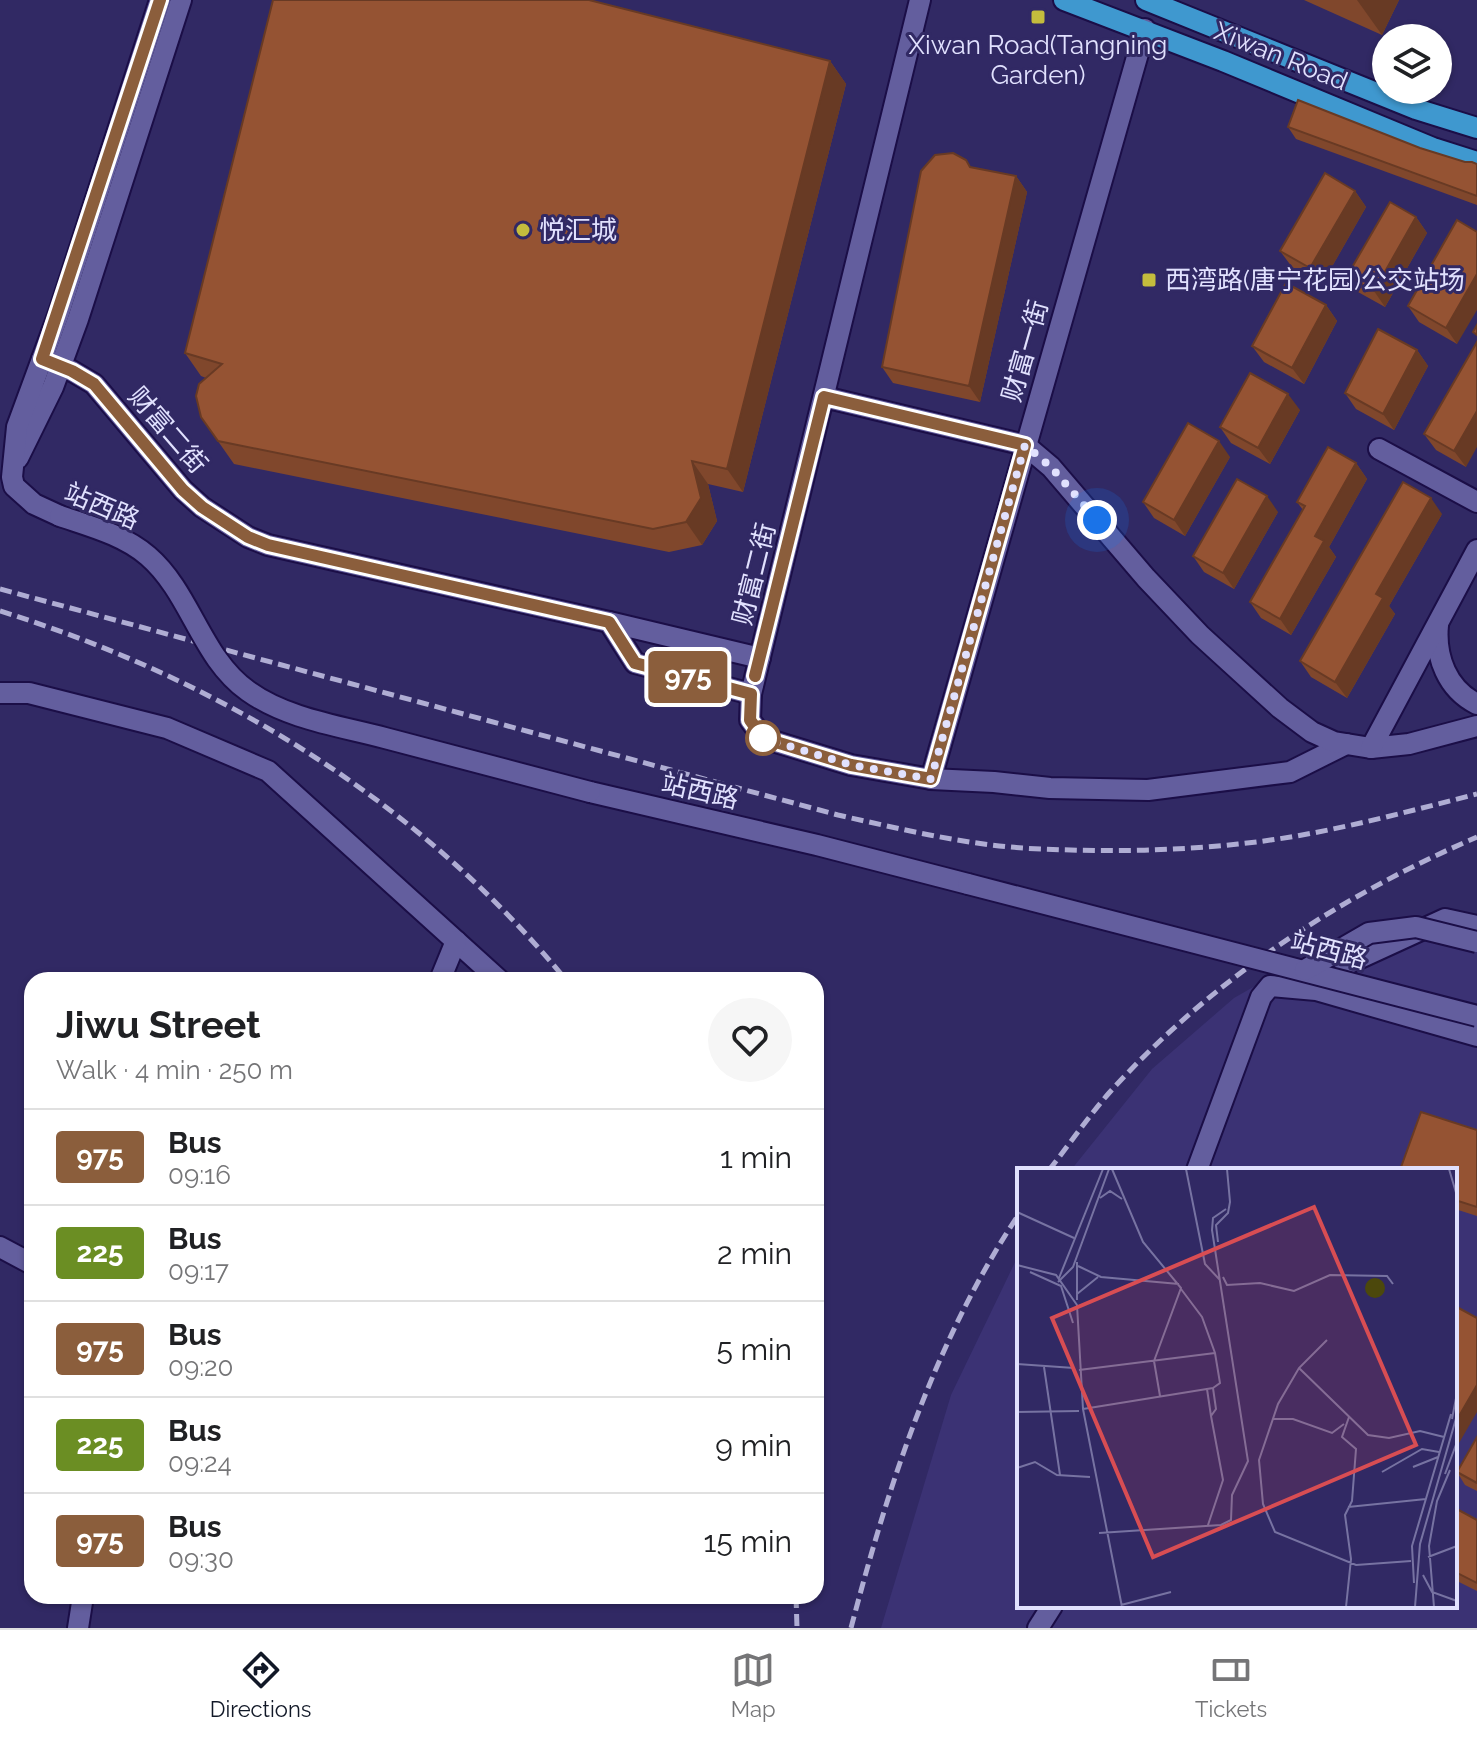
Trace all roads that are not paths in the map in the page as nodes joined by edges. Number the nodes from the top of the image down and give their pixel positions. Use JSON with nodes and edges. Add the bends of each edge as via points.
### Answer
{"nodes":[{"id":1,"x":160,"y":0,"type":"edge"},
{"id":2,"x":181,"y":0,"type":"edge"},
{"id":3,"x":920,"y":0,"type":"edge"},
{"id":4,"x":1064,"y":0,"type":"edge"},
{"id":5,"x":1161,"y":2,"type":"edge"},
{"id":6,"x":1145,"y":29,"type":"junction"},
{"id":7,"x":1477,"y":128,"type":"edge"},
{"id":8,"x":1477,"y":162,"type":"edge"},
{"id":9,"x":52,"y":362,"type":"junction"},
{"id":10,"x":824,"y":397,"type":"junction"},
{"id":11,"x":1025,"y":445,"type":"junction"},
{"id":12,"x":1379,"y":449,"type":"dead end"},
{"id":13,"x":1477,"y":502,"type":"edge"},
{"id":14,"x":1477,"y":550,"type":"edge"},
{"id":15,"x":1439,"y":621,"type":"junction"},
{"id":16,"x":609,"y":622,"type":"junction"},
{"id":17,"x":760,"y":658,"type":"junction"},
{"id":18,"x":0,"y":693,"type":"edge"},
{"id":19,"x":751,"y":694,"type":"junction"},
{"id":20,"x":1477,"y":704,"type":"edge"},
{"id":21,"x":1477,"y":726,"type":"edge"},
{"id":22,"x":1346,"y":744,"type":"junction"},
{"id":23,"x":1371,"y":748,"type":"junction"},
{"id":24,"x":931,"y":779,"type":"junction"},
{"id":25,"x":1477,"y":926,"type":"edge"},
{"id":26,"x":456,"y":941,"type":"junction"},
{"id":27,"x":1477,"y":942,"type":"edge"},
{"id":28,"x":1305,"y":970,"type":"junction"},
{"id":29,"x":443,"y":972,"type":"edge"},
{"id":30,"x":490,"y":972,"type":"edge"},
{"id":31,"x":1293,"y":989,"type":"junction"},
{"id":32,"x":1477,"y":1016,"type":"edge"},
{"id":33,"x":1477,"y":1036,"type":"edge"},
{"id":34,"x":1198,"y":1168,"type":"edge"},
{"id":35,"x":0,"y":1247,"type":"edge"},
{"id":36,"x":24,"y":1260,"type":"edge"},
{"id":37,"x":82,"y":1604,"type":"edge"},
{"id":38,"x":1051,"y":1608,"type":"edge"},
{"id":39,"x":78,"y":1628,"type":"edge"},
{"id":40,"x":1038,"y":1628,"type":"edge"}],
"edges":[{"from":1,"to":9,"type":"street","name":"站西路"},
{"from":2,"to":9,"type":"street","name":"站西路"},
{"from":3,"to":10,"type":"street","name":"财富二街"},
{"from":4,"to":6,"type":"main road","name":"Xiwan Road"},
{"from":5,"to":7,"type":"main road","name":"Xiwan Road","via":[[1416,109]]},
{"from":6,"to":8,"type":"main road","name":"Xiwan Road"},
{"from":6,"to":11,"type":"street","name":"财富一街"},
{"from":9,"to":16,"type":"street","name":"财富二街","via":[[94,384],[183,490],[248,537]]},
{"from":9,"to":28,"type":"street","name":"站西路","bridge":true,"via":[[14,466],[12,477],[20,494],[147,555],[179,593],[230,675],[265,702],[590,792]]},
{"from":10,"to":11,"type":"street"},
{"from":10,"to":17,"type":"street","name":"财富二街"},
{"from":11,"to":22,"type":"street","via":[[1237,672],[1312,732]]},
{"from":11,"to":24,"type":"street","name":"财富一街"},
{"from":12,"to":13,"type":"street"},
{"from":14,"to":15,"type":"street"},
{"from":15,"to":20,"type":"street","via":[[1439,656],[1445,672],[1465,699]]},
{"from":15,"to":23,"type":"street"},
{"from":16,"to":17,"type":"street","name":"财富二街"},
{"from":16,"to":19,"type":"street","via":[[635,663]]},
{"from":17,"to":19,"type":"street","name":"财富二街"},
{"from":18,"to":26,"type":"street","via":[[29,693],[167,728],[268,771]]},
{"from":19,"to":24,"type":"street","via":[[750,720],[763,738],[851,765]]},
{"from":21,"to":23,"type":"street"},
{"from":22,"to":23,"type":"street"},
{"from":22,"to":24,"type":"street","via":[[1290,772],[1148,790]]},
{"from":25,"to":31,"type":"street","via":[[1445,919]]},
{"from":26,"to":29,"type":"street"},
{"from":26,"to":30,"type":"street"},
{"from":27,"to":28,"type":"street","bridge":true,"via":[[1416,927],[1369,933]]},
{"from":28,"to":32,"type":"street","name":"站西路","bridge":true},
{"from":31,"to":33,"type":"street","via":[[1316,990]]},
{"from":31,"to":34,"type":"street","via":[[1270,986],[1261,997]]},
{"from":35,"to":36,"type":"street"},
{"from":37,"to":39,"type":"street"},
{"from":38,"to":40,"type":"street"}]}
